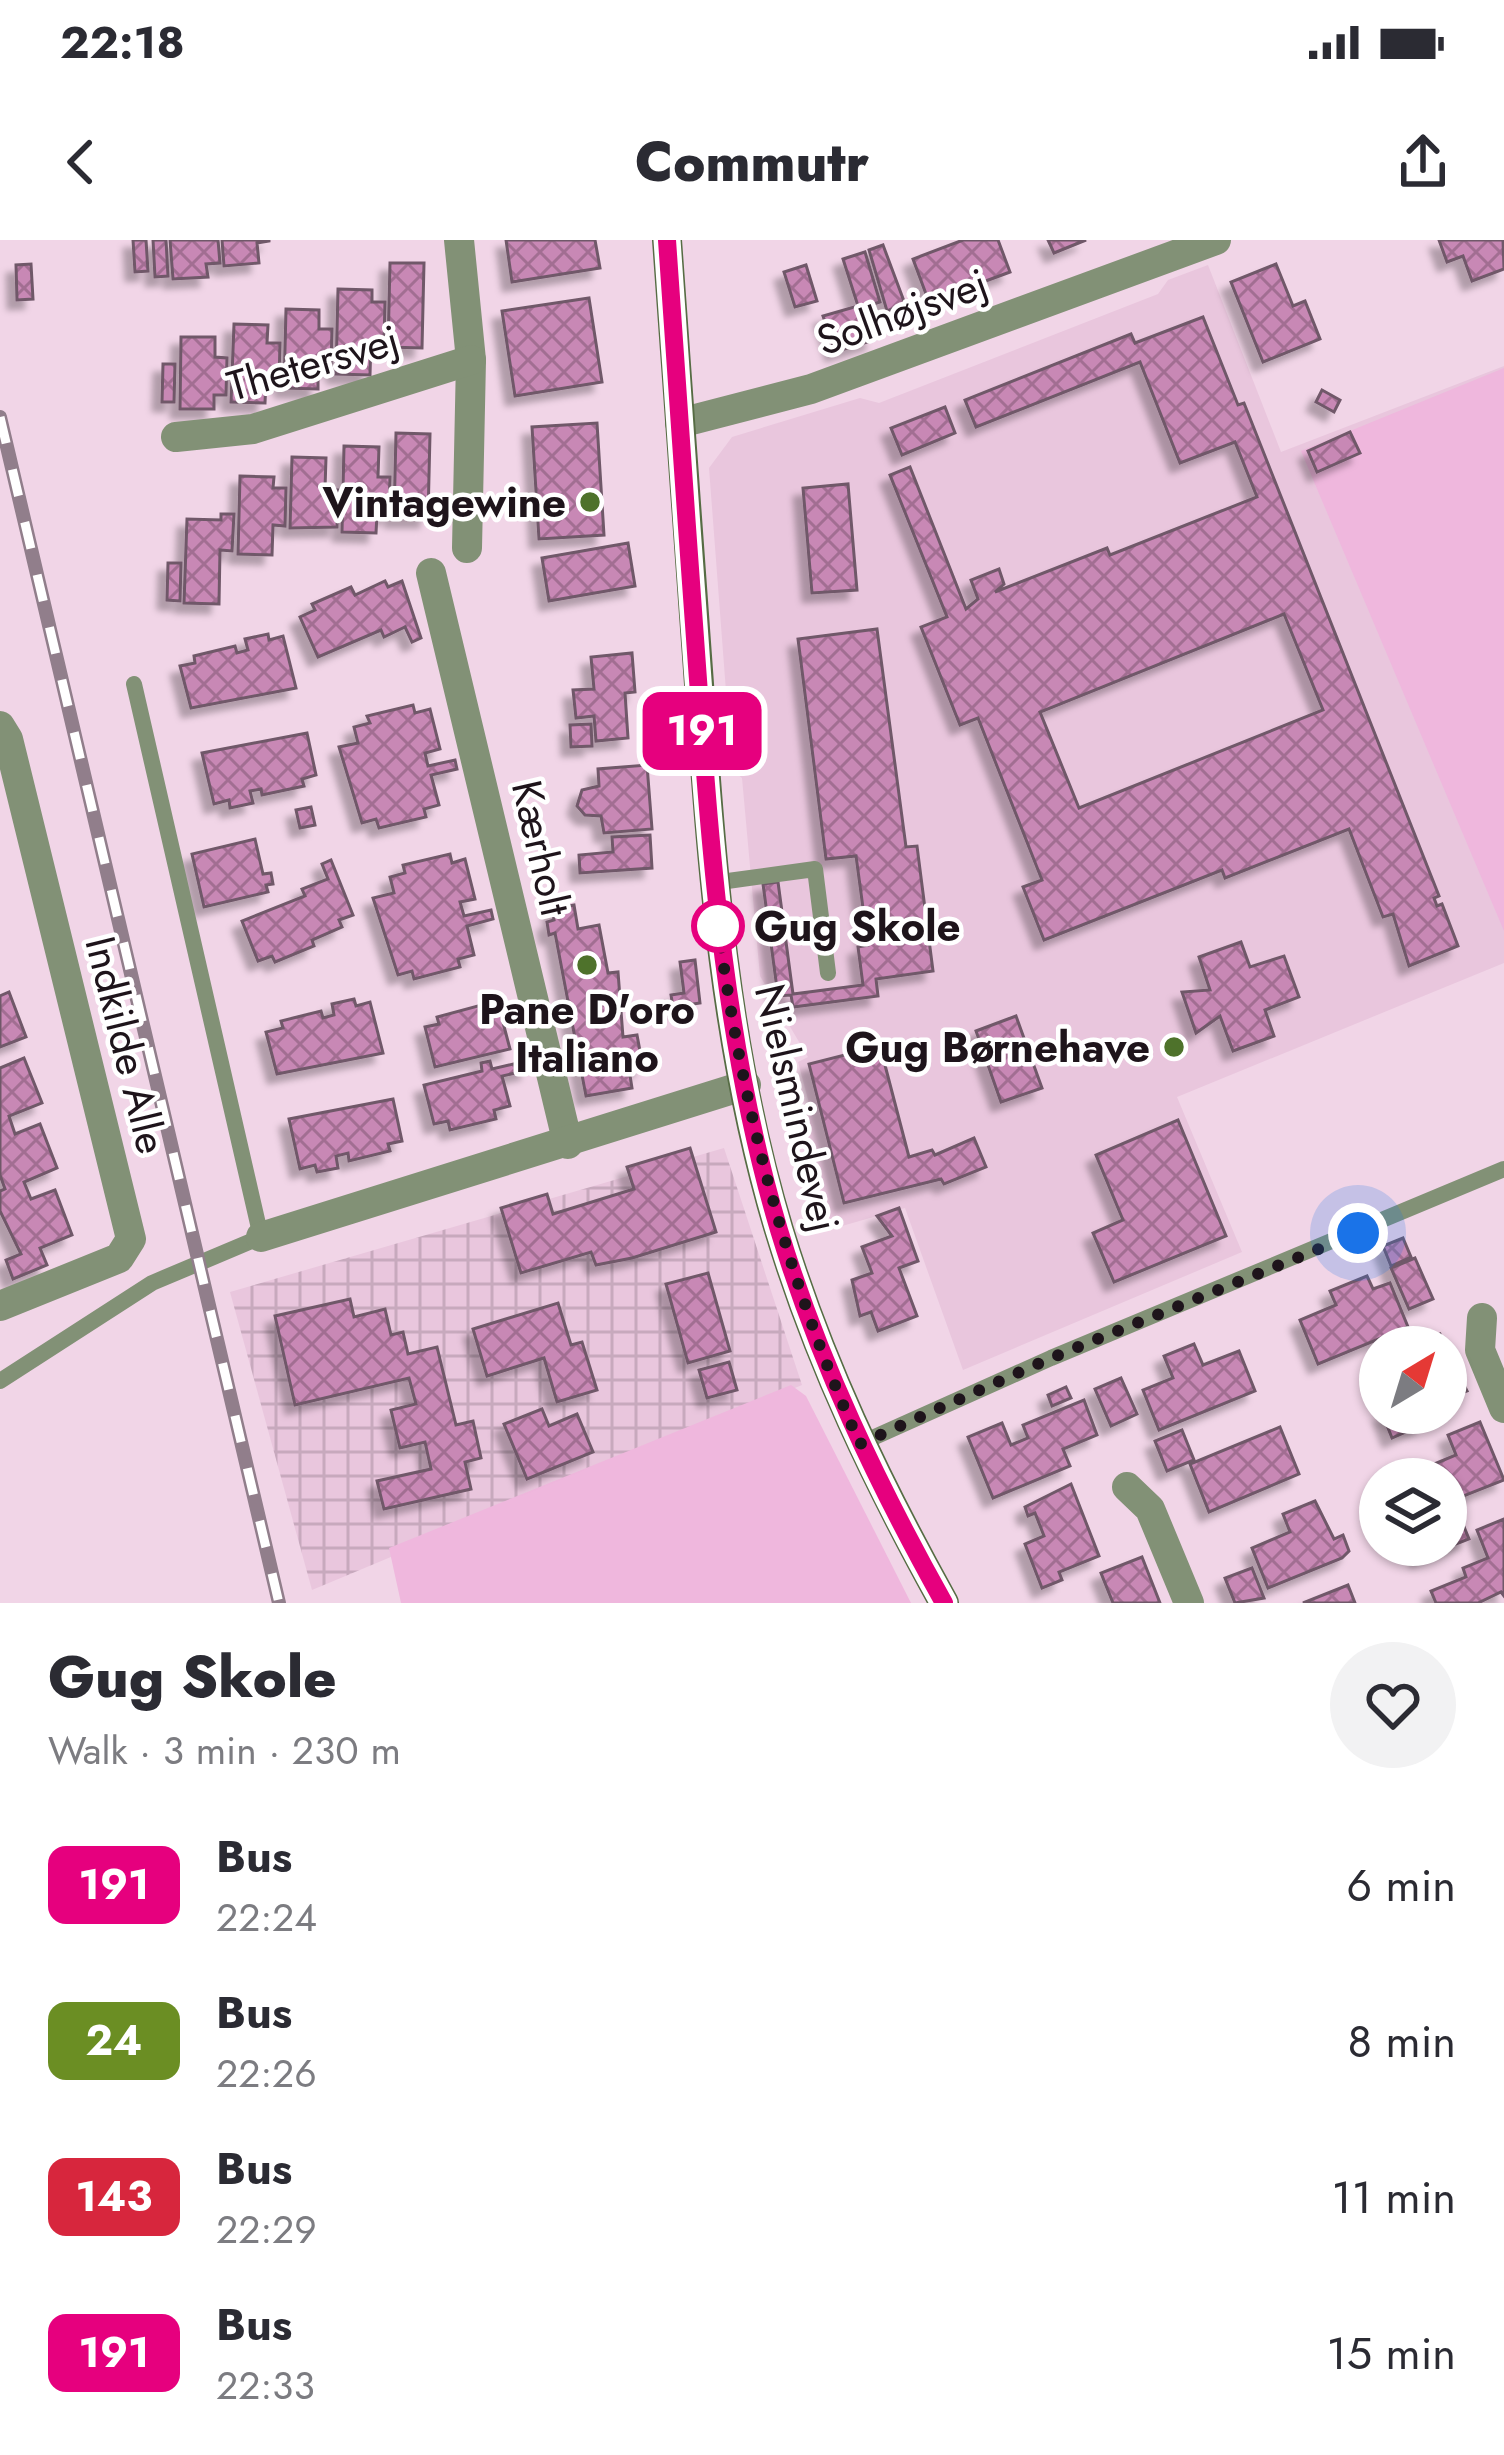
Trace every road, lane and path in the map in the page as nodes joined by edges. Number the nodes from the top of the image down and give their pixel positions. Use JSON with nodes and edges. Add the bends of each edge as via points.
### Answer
{"nodes":[{"id":1,"x":459,"y":240,"type":"edge"},
{"id":2,"x":667,"y":240,"type":"edge"},
{"id":3,"x":1216,"y":240,"type":"edge"},
{"id":4,"x":471,"y":360,"type":"junction"},
{"id":5,"x":680,"y":423,"type":"junction"},
{"id":6,"x":176,"y":437,"type":"dead end"},
{"id":7,"x":467,"y":548,"type":"dead end"},
{"id":8,"x":431,"y":573,"type":"dead end"},
{"id":9,"x":134,"y":684,"type":"dead end"},
{"id":10,"x":0,"y":726,"type":"edge"},
{"id":11,"x":713,"y":883,"type":"junction"},
{"id":12,"x":828,"y":973,"type":"dead end"},
{"id":13,"x":746,"y":1085,"type":"junction"},
{"id":14,"x":568,"y":1144,"type":"junction"},
{"id":15,"x":1504,"y":1169,"type":"edge"},
{"id":16,"x":261,"y":1237,"type":"junction"},
{"id":17,"x":0,"y":1306,"type":"edge"},
{"id":18,"x":1482,"y":1318,"type":"dead end"},
{"id":19,"x":0,"y":1381,"type":"edge"},
{"id":20,"x":1504,"y":1408,"type":"edge"},
{"id":21,"x":860,"y":1444,"type":"junction"},
{"id":22,"x":1127,"y":1487,"type":"dead end"},
{"id":23,"x":944,"y":1603,"type":"edge"},
{"id":24,"x":1189,"y":1603,"type":"edge"}],
"edges":[{"from":1,"to":4,"type":"street"},
{"from":2,"to":5,"type":"street","name":"Nielsmindevej"},
{"from":3,"to":5,"type":"street","name":"Solhøjsvej","via":[[812,389]]},
{"from":4,"to":6,"type":"street","name":"Thetersvej","via":[[253,429]]},
{"from":4,"to":7,"type":"street"},
{"from":5,"to":11,"type":"street","name":"Nielsmindevej"},
{"from":8,"to":14,"type":"street","name":"Kærholt"},
{"from":9,"to":16,"type":"lane"},
{"from":10,"to":17,"type":"street","name":"Indkilde Alle","via":[[130,1239],[119,1258]]},
{"from":11,"to":12,"type":"lane","via":[[815,869]]},
{"from":11,"to":13,"type":"street","name":"Nielsmindevej"},
{"from":13,"to":14,"type":"street"},
{"from":13,"to":21,"type":"street","name":"Nielsmindevej","via":[[783,1243]]},
{"from":14,"to":16,"type":"street"},
{"from":15,"to":21,"type":"lane"},
{"from":16,"to":19,"type":"lane","via":[[152,1283]]},
{"from":18,"to":20,"type":"street","via":[[1480,1350]]},
{"from":21,"to":23,"type":"street","name":"Nielsmindevej"},
{"from":22,"to":24,"type":"street","via":[[1150,1509]]}]}
